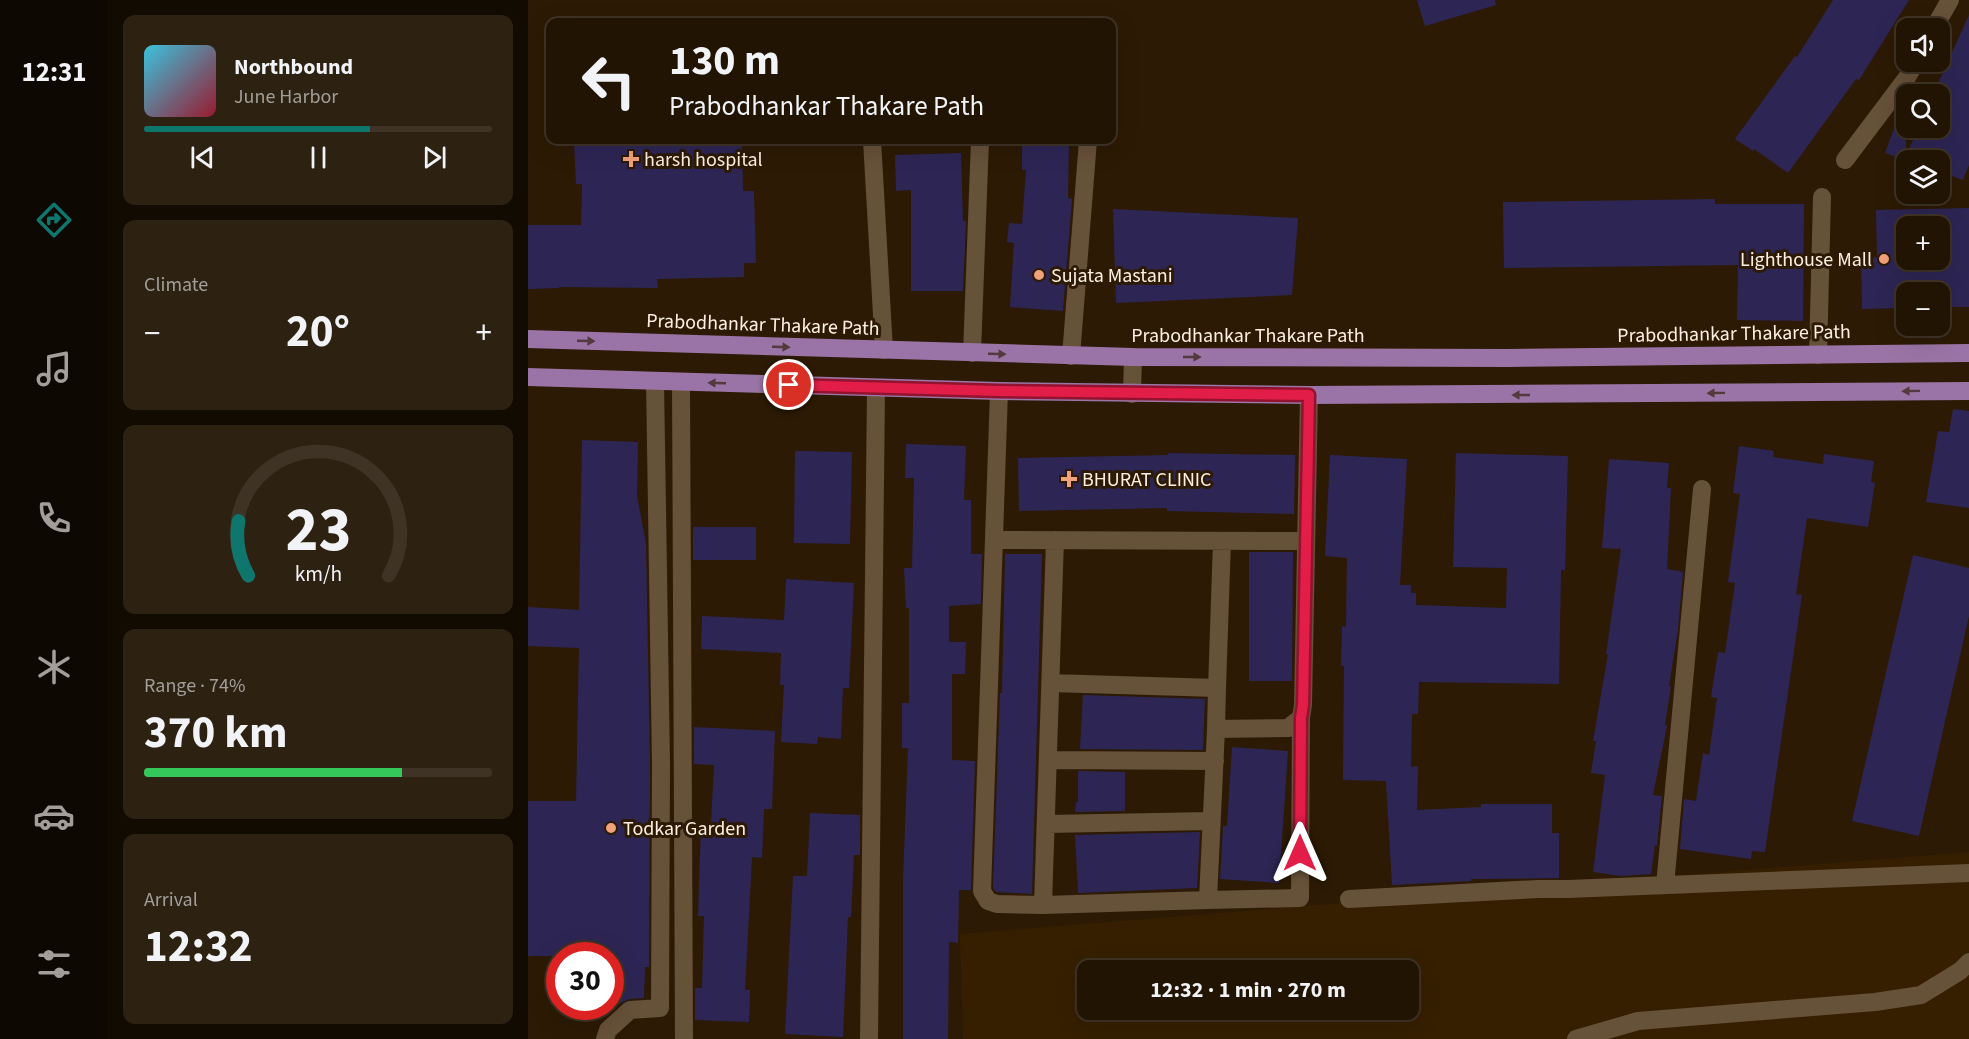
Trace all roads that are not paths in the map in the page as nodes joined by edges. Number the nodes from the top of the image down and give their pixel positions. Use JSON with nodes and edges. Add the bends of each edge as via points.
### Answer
{"nodes":[{"id":1,"x":1950,"y":0,"type":"edge"},
{"id":2,"x":1940,"y":18,"type":"edge"},
{"id":3,"x":1910,"y":72,"type":"edge"},
{"id":4,"x":872,"y":144,"type":"edge"},
{"id":5,"x":980,"y":144,"type":"edge"},
{"id":6,"x":1088,"y":144,"type":"edge"},
{"id":7,"x":1845,"y":160,"type":"dead end"},
{"id":8,"x":1822,"y":197,"type":"dead end"},
{"id":9,"x":528,"y":339,"type":"edge"},
{"id":10,"x":884,"y":350,"type":"junction"},
{"id":11,"x":972,"y":353,"type":"junction"},
{"id":12,"x":1969,"y":353,"type":"edge"},
{"id":13,"x":1818,"y":355,"type":"junction"},
{"id":14,"x":1071,"y":356,"type":"junction"},
{"id":15,"x":1133,"y":357,"type":"junction"},
{"id":16,"x":528,"y":377,"type":"edge"},
{"id":17,"x":655,"y":381,"type":"junction"},
{"id":18,"x":681,"y":382,"type":"junction"},
{"id":19,"x":876,"y":388,"type":"junction"},
{"id":20,"x":999,"y":391,"type":"junction"},
{"id":21,"x":1969,"y":391,"type":"edge"},
{"id":22,"x":1132,"y":394,"type":"junction"},
{"id":23,"x":1309,"y":395,"type":"junction"},
{"id":24,"x":1702,"y":489,"type":"dead end"},
{"id":25,"x":994,"y":540,"type":"junction"},
{"id":26,"x":1055,"y":540,"type":"junction"},
{"id":27,"x":1222,"y":541,"type":"junction"},
{"id":28,"x":1305,"y":541,"type":"junction"},
{"id":29,"x":1051,"y":683,"type":"junction"},
{"id":30,"x":1217,"y":688,"type":"junction"},
{"id":31,"x":1301,"y":718,"type":"junction"},
{"id":32,"x":1216,"y":729,"type":"junction"},
{"id":33,"x":1048,"y":760,"type":"junction"},
{"id":34,"x":1215,"y":761,"type":"junction"},
{"id":35,"x":1211,"y":821,"type":"junction"},
{"id":36,"x":1046,"y":824,"type":"junction"},
{"id":37,"x":1969,"y":873,"type":"edge"},
{"id":38,"x":1665,"y":885,"type":"junction"},
{"id":39,"x":1349,"y":899,"type":"dead end"},
{"id":40,"x":1208,"y":900,"type":"junction"},
{"id":41,"x":1043,"y":905,"type":"junction"},
{"id":42,"x":1969,"y":962,"type":"edge"},
{"id":43,"x":605,"y":1039,"type":"edge"},
{"id":44,"x":684,"y":1039,"type":"edge"},
{"id":45,"x":869,"y":1039,"type":"edge"},
{"id":46,"x":1576,"y":1039,"type":"edge"}],
"edges":[{"from":1,"to":2,"type":"street"},
{"from":3,"to":7,"type":"street"},
{"from":4,"to":10,"type":"street"},
{"from":5,"to":11,"type":"street"},
{"from":6,"to":14,"type":"street"},
{"from":8,"to":13,"type":"street"},
{"from":9,"to":10,"type":"main road","name":"Prabodhankar Thakare Path","one_way":true},
{"from":10,"to":11,"type":"main road","name":"Prabodhankar Thakare Path"},
{"from":11,"to":14,"type":"main road","name":"Prabodhankar Thakare Path","one_way":true},
{"from":12,"to":13,"type":"main road","name":"Prabodhankar Thakare Path"},
{"from":15,"to":13,"type":"main road","name":"Prabodhankar Thakare Path","one_way":true},
{"from":14,"to":15,"type":"main road","name":"Prabodhankar Thakare Path"},
{"from":15,"to":22,"type":"street"},
{"from":16,"to":17,"type":"main road"},
{"from":17,"to":18,"type":"main road"},
{"from":17,"to":43,"type":"street","via":[[660,1008],[630,1010],[608,1030]]},
{"from":19,"to":18,"type":"main road","one_way":true},
{"from":18,"to":44,"type":"street"},
{"from":19,"to":20,"type":"main road"},
{"from":19,"to":45,"type":"street"},
{"from":20,"to":22,"type":"main road"},
{"from":20,"to":25,"type":"street"},
{"from":21,"to":23,"type":"main road","one_way":true},
{"from":22,"to":23,"type":"main road"},
{"from":23,"to":28,"type":"street"},
{"from":24,"to":38,"type":"street"},
{"from":25,"to":26,"type":"street"},
{"from":25,"to":41,"type":"street","via":[[982,891],[988,901],[997,904]]},
{"from":26,"to":27,"type":"street"},
{"from":26,"to":29,"type":"street"},
{"from":27,"to":28,"type":"street"},
{"from":27,"to":30,"type":"street"},
{"from":28,"to":31,"type":"street"},
{"from":29,"to":30,"type":"street"},
{"from":29,"to":33,"type":"street"},
{"from":30,"to":32,"type":"street"},
{"from":31,"to":32,"type":"street","via":[[1288,728]]},
{"from":31,"to":40,"type":"street","via":[[1300,898]]},
{"from":32,"to":34,"type":"street"},
{"from":33,"to":34,"type":"street"},
{"from":33,"to":36,"type":"street"},
{"from":34,"to":35,"type":"street"},
{"from":35,"to":36,"type":"street"},
{"from":35,"to":40,"type":"street"},
{"from":36,"to":41,"type":"street"},
{"from":37,"to":38,"type":"street"},
{"from":38,"to":39,"type":"street"},
{"from":40,"to":41,"type":"street"},
{"from":42,"to":46,"type":"street","via":[[1921,995],[1638,1021]]}]}
